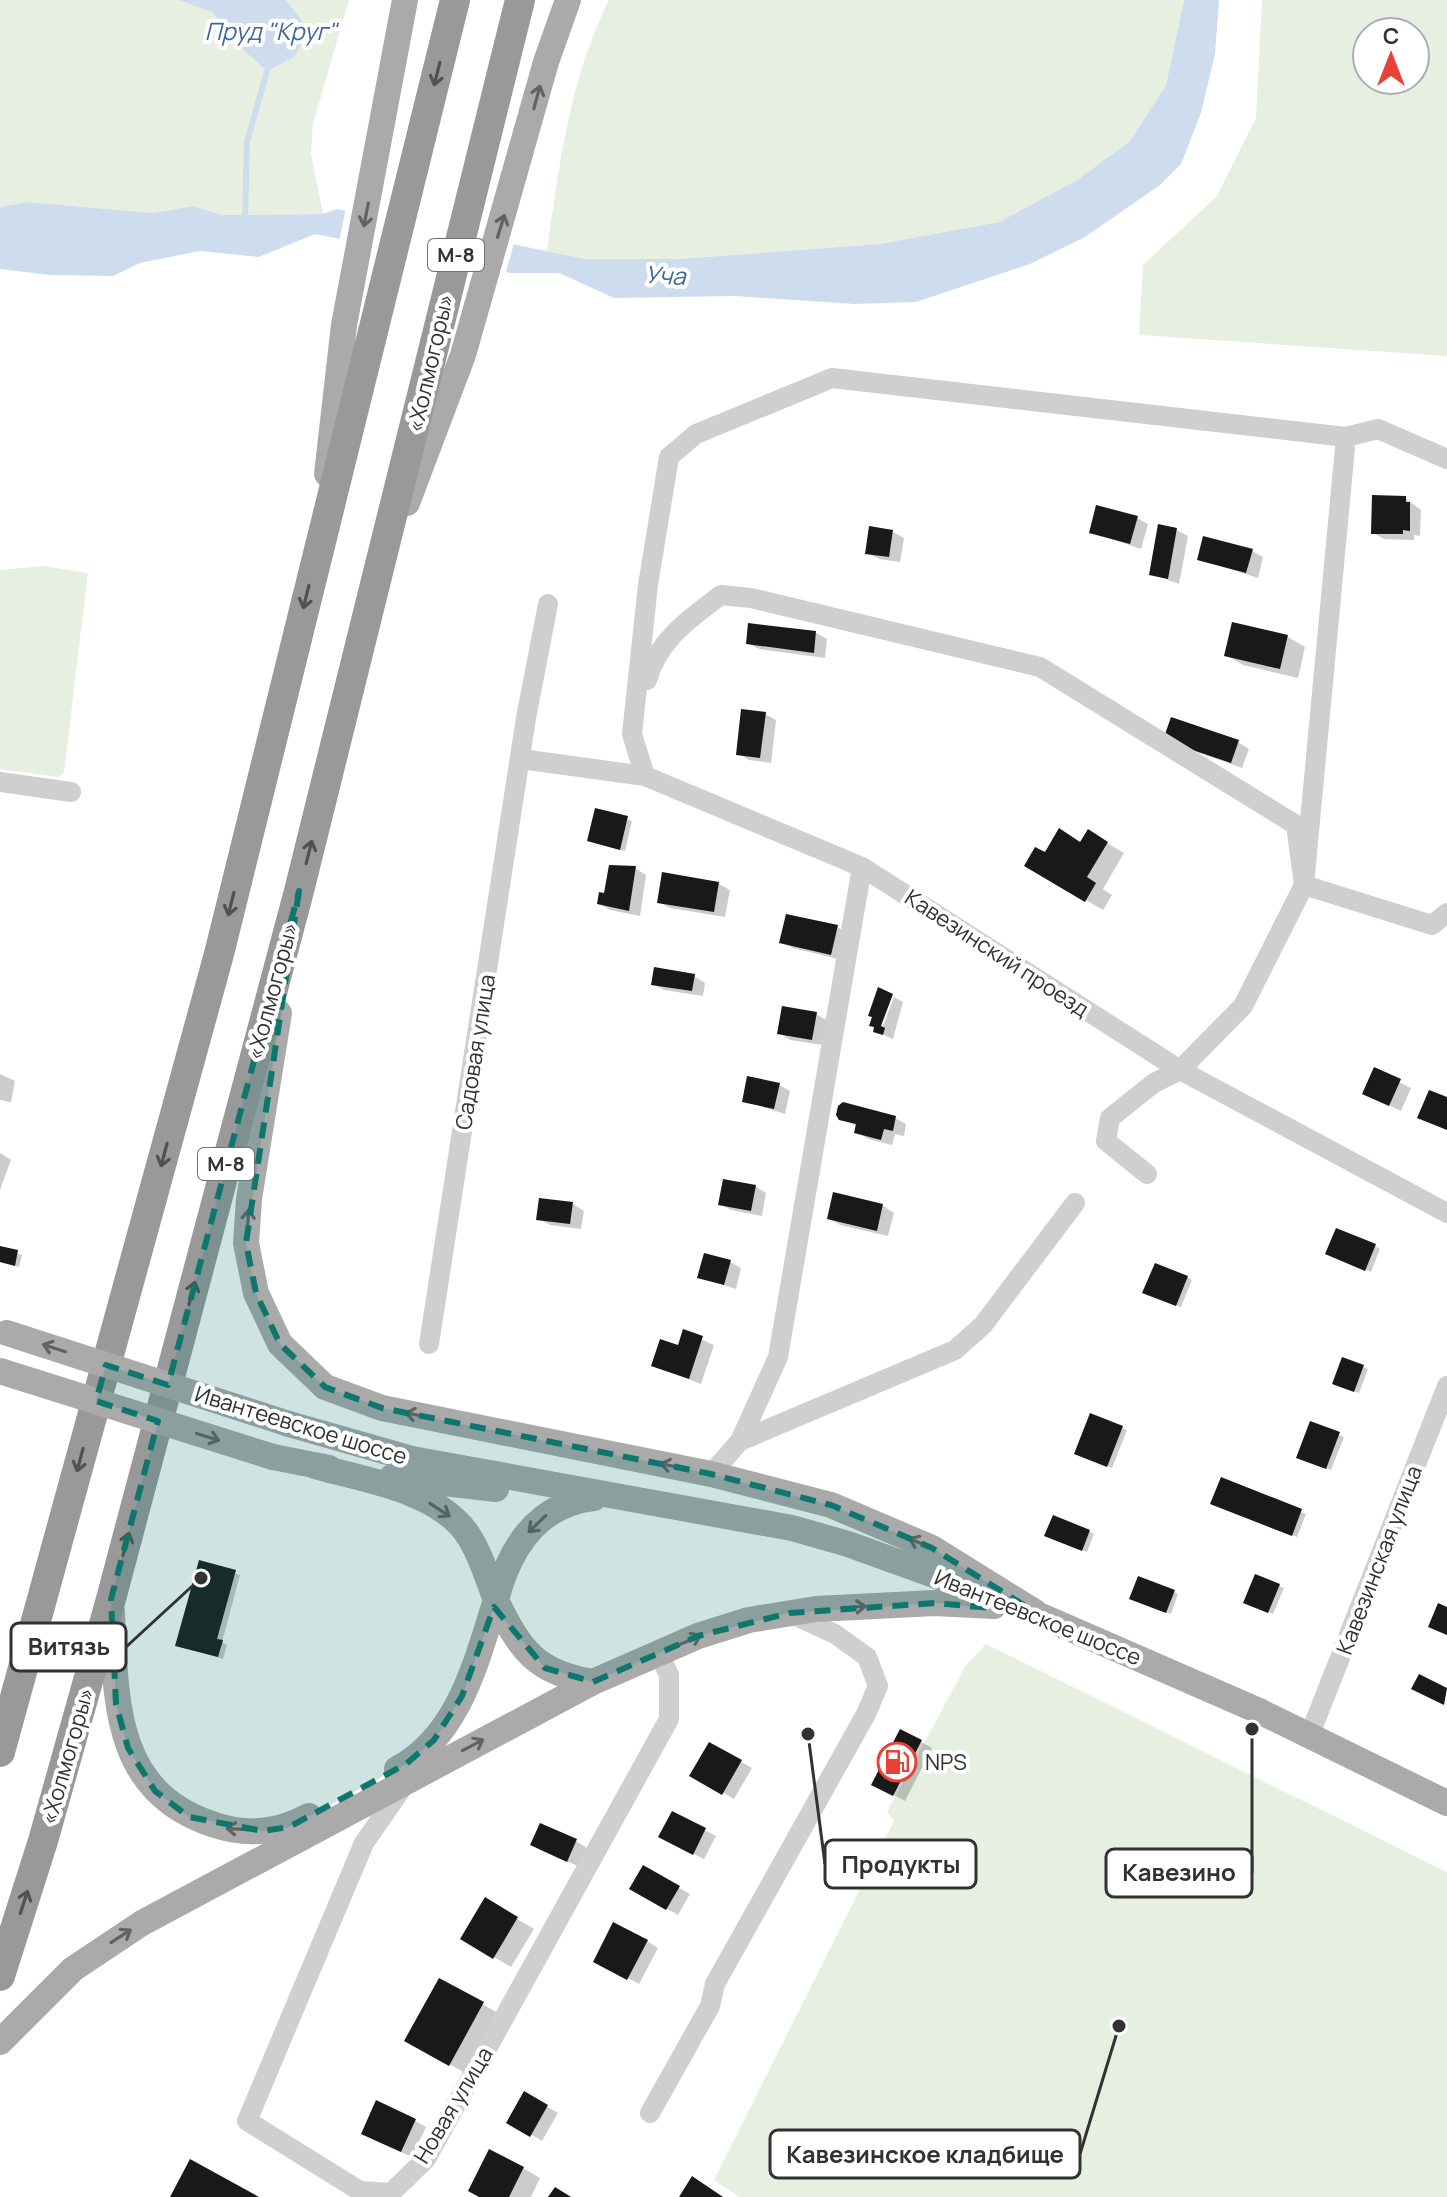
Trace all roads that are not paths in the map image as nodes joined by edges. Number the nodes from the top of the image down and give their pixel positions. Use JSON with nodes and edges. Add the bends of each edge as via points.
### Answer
{"nodes":[{"id":1,"x":405,"y":0,"type":"edge"},
{"id":2,"x":455,"y":0,"type":"edge"},
{"id":3,"x":520,"y":0,"type":"edge"},
{"id":4,"x":568,"y":0,"type":"edge"},
{"id":5,"x":358,"y":328,"type":"junction"},
{"id":6,"x":1346,"y":437,"type":"junction"},
{"id":7,"x":1447,"y":459,"type":"edge"},
{"id":8,"x":376,"y":585,"type":"junction"},
{"id":9,"x":548,"y":604,"type":"dead end"},
{"id":10,"x":632,"y":734,"type":"junction"},
{"id":11,"x":521,"y":759,"type":"junction"},
{"id":12,"x":645,"y":776,"type":"junction"},
{"id":13,"x":0,"y":782,"type":"edge"},
{"id":14,"x":71,"y":792,"type":"dead end"},
{"id":15,"x":862,"y":867,"type":"junction"},
{"id":16,"x":1304,"y":885,"type":"junction"},
{"id":17,"x":299,"y":891,"type":"junction"},
{"id":18,"x":1447,"y":913,"type":"edge"},
{"id":19,"x":1180,"y":1070,"type":"junction"},
{"id":20,"x":1147,"y":1174,"type":"dead end"},
{"id":21,"x":1075,"y":1203,"type":"dead end"},
{"id":22,"x":1447,"y":1213,"type":"edge"},
{"id":23,"x":3,"y":1331,"type":"edge"},
{"id":24,"x":429,"y":1344,"type":"dead end"},
{"id":25,"x":0,"y":1371,"type":"edge"},
{"id":26,"x":1447,"y":1386,"type":"edge"},
{"id":27,"x":740,"y":1441,"type":"junction"},
{"id":28,"x":315,"y":1466,"type":"junction"},
{"id":29,"x":711,"y":1474,"type":"junction"},
{"id":30,"x":607,"y":1497,"type":"junction"},
{"id":31,"x":111,"y":1599,"type":"junction"},
{"id":32,"x":496,"y":1600,"type":"junction"},
{"id":33,"x":1035,"y":1612,"type":"junction"},
{"id":34,"x":789,"y":1613,"type":"junction"},
{"id":35,"x":659,"y":1654,"type":"junction"},
{"id":36,"x":593,"y":1682,"type":"junction"},
{"id":37,"x":1310,"y":1734,"type":"junction"},
{"id":38,"x":0,"y":1752,"type":"edge"},
{"id":39,"x":409,"y":1779,"type":"junction"},
{"id":40,"x":1447,"y":1803,"type":"edge"},
{"id":41,"x":0,"y":1976,"type":"edge"},
{"id":42,"x":0,"y":2042,"type":"edge"},
{"id":43,"x":650,"y":2113,"type":"dead end"}],
"edges":[{"from":1,"to":5,"type":"main road","one_way":true,"via":[[381,138]]},
{"from":2,"to":5,"type":"highway","number":"М-8","one_way":true,"via":[[419,148]]},
{"from":3,"to":8,"type":"highway","name":"«Холмогоры»","number":"М-8"},
{"from":8,"to":4,"type":"main road","one_way":true,"via":[[463,355]]},
{"from":5,"to":38,"type":"highway","number":"М-8","one_way":true,"via":[[318,550],[219,954]]},
{"from":6,"to":7,"type":"street","via":[[1378,429]]},
{"from":6,"to":10,"type":"street","via":[[832,378],[751,408],[696,434],[669,457]]},
{"from":6,"to":16,"type":"street"},
{"from":17,"to":8,"type":"highway","name":"«Холмогоры»","number":"М-8","one_way":true},
{"from":9,"to":11,"type":"street","name":"Садовая улица"},
{"from":10,"to":12,"type":"street"},
{"from":10,"to":16,"type":"street","via":[[652,659],[675,631],[721,595],[751,598],[1040,667],[1296,825]]},
{"from":11,"to":12,"type":"street","name":"Кавезинский проезд"},
{"from":11,"to":24,"type":"street","name":"Садовая улица"},
{"from":12,"to":15,"type":"street","name":"Кавезинский проезд"},
{"from":13,"to":14,"type":"street"},
{"from":15,"to":19,"type":"street","name":"Кавезинский проезд"},
{"from":15,"to":27,"type":"street","via":[[778,1357]]},
{"from":16,"to":18,"type":"street","via":[[1432,925]]},
{"from":16,"to":19,"type":"street","via":[[1243,1006]]},
{"from":29,"to":17,"type":"main road","one_way":true,"via":[[382,1408],[325,1387],[280,1344],[256,1293],[246,1243]]},
{"from":31,"to":17,"type":"highway","name":"«Холмогоры»","number":"М-8","one_way":true},
{"from":19,"to":20,"type":"street","via":[[1110,1118],[1106,1141]]},
{"from":19,"to":22,"type":"street","name":"Кавезинский проезд"},
{"from":21,"to":27,"type":"street","via":[[983,1325],[955,1350]]},
{"from":30,"to":23,"type":"main road","name":"Ивантеевское шоссе","one_way":true,"bridge":true,"via":[[412,1459]]},
{"from":25,"to":28,"type":"main road","name":"Ивантеевское шоссе","one_way":true,"bridge":true},
{"from":26,"to":37,"type":"street","name":"Кавезинская улица"},
{"from":27,"to":29,"type":"street"},
{"from":28,"to":30,"type":"main road","name":"Ивантеевское шоссе","via":[[459,1487]]},
{"from":28,"to":32,"type":"main road","one_way":true,"via":[[408,1494],[448,1515],[476,1549]]},
{"from":33,"to":29,"type":"main road","one_way":true,"via":[[932,1548],[831,1505]]},
{"from":30,"to":32,"type":"main road","one_way":true,"via":[[567,1503],[535,1525],[512,1554]]},
{"from":30,"to":33,"type":"main road","name":"Ивантеевское шоссе","via":[[792,1528]]},
{"from":32,"to":31,"type":"main road","one_way":true,"via":[[462,1696],[426,1748],[289,1827],[263,1831],[226,1829],[189,1817],[155,1791],[128,1748],[116,1704]]},
{"from":41,"to":31,"type":"highway","name":"«Холмогоры»","number":"М-8","one_way":true},
{"from":32,"to":36,"type":"main road","via":[[528,1654],[556,1674]]},
{"from":34,"to":33,"type":"main road","one_way":true,"via":[[935,1603]]},
{"from":33,"to":37,"type":"main road","name":"Ивантеевское шоссе"},
{"from":35,"to":34,"type":"main road","one_way":true,"via":[[721,1628]]},
{"from":34,"to":43,"type":"street","via":[[835,1634],[867,1657],[878,1686]]},
{"from":35,"to":36,"type":"main road"},
{"from":35,"to":39,"type":"street","name":"Новая улица","via":[[669,1675],[669,1719],[426,2159],[391,2193],[360,2191],[247,2121],[364,1843]]},
{"from":39,"to":36,"type":"main road","one_way":true},
{"from":37,"to":40,"type":"main road","name":"Ивантеевское шоссе"},
{"from":42,"to":39,"type":"main road","one_way":true,"via":[[89,1956]]}]}
